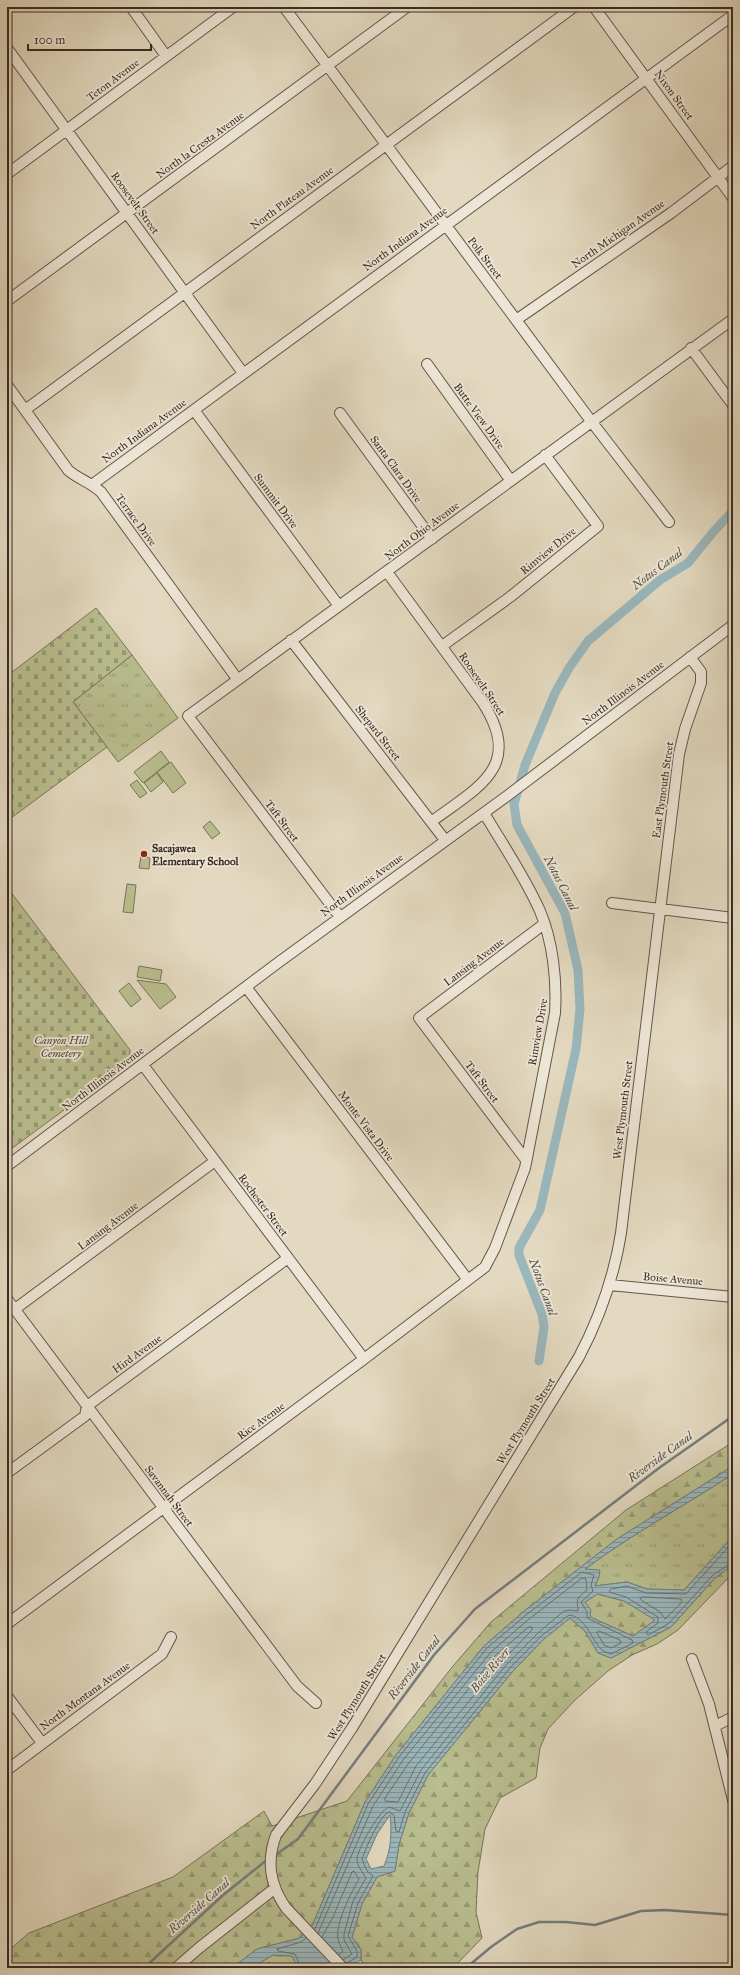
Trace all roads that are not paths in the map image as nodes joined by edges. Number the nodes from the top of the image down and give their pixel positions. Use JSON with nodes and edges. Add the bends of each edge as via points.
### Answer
{"nodes":[{"id":1,"x":131,"y":7,"type":"edge"},
{"id":2,"x":233,"y":7,"type":"edge"},
{"id":3,"x":284,"y":7,"type":"edge"},
{"id":4,"x":407,"y":7,"type":"edge"},
{"id":5,"x":574,"y":7,"type":"edge"},
{"id":6,"x":594,"y":7,"type":"edge"},
{"id":7,"x":733,"y":15,"type":"edge"},
{"id":8,"x":7,"y":48,"type":"edge"},
{"id":9,"x":166,"y":56,"type":"junction"},
{"id":10,"x":327,"y":66,"type":"junction"},
{"id":11,"x":646,"y":78,"type":"junction"},
{"id":12,"x":66,"y":130,"type":"junction"},
{"id":13,"x":386,"y":144,"type":"junction"},
{"id":14,"x":733,"y":166,"type":"edge"},
{"id":15,"x":7,"y":174,"type":"edge"},
{"id":16,"x":718,"y":177,"type":"junction"},
{"id":17,"x":733,"y":198,"type":"edge"},
{"id":18,"x":127,"y":213,"type":"junction"},
{"id":19,"x":445,"y":225,"type":"junction"},
{"id":20,"x":185,"y":292,"type":"junction"},
{"id":21,"x":7,"y":302,"type":"edge"},
{"id":22,"x":733,"y":319,"type":"edge"},
{"id":23,"x":516,"y":320,"type":"junction"},
{"id":24,"x":691,"y":348,"type":"junction"},
{"id":25,"x":427,"y":364,"type":"dead end"},
{"id":26,"x":243,"y":373,"type":"junction"},
{"id":27,"x":7,"y":385,"type":"edge"},
{"id":28,"x":733,"y":405,"type":"edge"},
{"id":29,"x":25,"y":410,"type":"junction"},
{"id":30,"x":194,"y":410,"type":"junction"},
{"id":31,"x":340,"y":413,"type":"dead end"},
{"id":32,"x":592,"y":421,"type":"junction"},
{"id":33,"x":545,"y":455,"type":"junction"},
{"id":34,"x":511,"y":481,"type":"junction"},
{"id":35,"x":93,"y":484,"type":"junction"},
{"id":36,"x":669,"y":522,"type":"dead end"},
{"id":37,"x":432,"y":539,"type":"junction"},
{"id":38,"x":387,"y":572,"type":"junction"},
{"id":39,"x":339,"y":606,"type":"junction"},
{"id":40,"x":733,"y":626,"type":"edge"},
{"id":41,"x":291,"y":640,"type":"junction"},
{"id":42,"x":442,"y":646,"type":"junction"},
{"id":43,"x":690,"y":657,"type":"junction"},
{"id":44,"x":238,"y":680,"type":"junction"},
{"id":45,"x":234,"y":778,"type":"joint"},
{"id":46,"x":484,"y":813,"type":"junction"},
{"id":47,"x":431,"y":822,"type":"junction"},
{"id":48,"x":445,"y":840,"type":"junction"},
{"id":49,"x":612,"y":903,"type":"dead end"},
{"id":50,"x":659,"y":910,"type":"junction"},
{"id":51,"x":340,"y":917,"type":"junction"},
{"id":52,"x":733,"y":918,"type":"edge"},
{"id":53,"x":544,"y":924,"type":"junction"},
{"id":54,"x":246,"y":987,"type":"junction"},
{"id":55,"x":419,"y":1018,"type":"joint"},
{"id":56,"x":143,"y":1065,"type":"junction"},
{"id":57,"x":526,"y":1160,"type":"junction"},
{"id":58,"x":215,"y":1161,"type":"junction"},
{"id":59,"x":7,"y":1166,"type":"edge"},
{"id":60,"x":506,"y":1218,"type":"joint"},
{"id":61,"x":288,"y":1258,"type":"junction"},
{"id":62,"x":468,"y":1280,"type":"junction"},
{"id":63,"x":610,"y":1286,"type":"junction"},
{"id":64,"x":733,"y":1297,"type":"edge"},
{"id":65,"x":7,"y":1299,"type":"edge"},
{"id":66,"x":15,"y":1310,"type":"junction"},
{"id":67,"x":364,"y":1359,"type":"junction"},
{"id":68,"x":87,"y":1406,"type":"junction"},
{"id":69,"x":7,"y":1473,"type":"edge"},
{"id":70,"x":163,"y":1508,"type":"junction"},
{"id":71,"x":7,"y":1624,"type":"edge"},
{"id":72,"x":171,"y":1637,"type":"dead end"},
{"id":73,"x":692,"y":1659,"type":"dead end"},
{"id":74,"x":7,"y":1696,"type":"edge"},
{"id":75,"x":316,"y":1703,"type":"dead end"},
{"id":76,"x":733,"y":1716,"type":"edge"},
{"id":77,"x":715,"y":1726,"type":"junction"},
{"id":78,"x":42,"y":1743,"type":"junction"},
{"id":79,"x":7,"y":1770,"type":"edge"},
{"id":80,"x":733,"y":1800,"type":"edge"},
{"id":81,"x":274,"y":1889,"type":"junction"},
{"id":82,"x":176,"y":1968,"type":"edge"},
{"id":83,"x":343,"y":1968,"type":"edge"}],
"edges":[{"from":1,"to":9,"type":"street"},
{"from":2,"to":9,"type":"street","name":"Teton Avenue"},
{"from":3,"to":10,"type":"street","name":"Polk Street"},
{"from":4,"to":10,"type":"street","name":"North la Cresta Avenue"},
{"from":5,"to":13,"type":"street","name":"North Plateau Avenue"},
{"from":6,"to":11,"type":"street","name":"Nixon Street"},
{"from":7,"to":11,"type":"street","name":"North Indiana Avenue"},
{"from":8,"to":12,"type":"street","name":"Roosevelt Street"},
{"from":9,"to":12,"type":"street","name":"Teton Avenue"},
{"from":10,"to":13,"type":"street","name":"Polk Street"},
{"from":10,"to":18,"type":"street","name":"North la Cresta Avenue"},
{"from":11,"to":16,"type":"street","name":"Nixon Street"},
{"from":11,"to":19,"type":"street","name":"North Indiana Avenue"},
{"from":12,"to":15,"type":"street","name":"Teton Avenue"},
{"from":12,"to":18,"type":"street","name":"Roosevelt Street"},
{"from":13,"to":19,"type":"street","name":"Polk Street"},
{"from":13,"to":20,"type":"street","name":"North Plateau Avenue"},
{"from":14,"to":16,"type":"street","name":"North Michigan Avenue"},
{"from":16,"to":17,"type":"street","name":"Nixon Street"},
{"from":16,"to":23,"type":"street","name":"North Michigan Avenue","via":[[671,213]]},
{"from":18,"to":20,"type":"street","name":"Roosevelt Street"},
{"from":18,"to":21,"type":"street","name":"North la Cresta Avenue"},
{"from":19,"to":23,"type":"street","name":"Polk Street"},
{"from":19,"to":26,"type":"street","name":"North Indiana Avenue"},
{"from":20,"to":26,"type":"street","name":"Roosevelt Street"},
{"from":20,"to":29,"type":"street","name":"North Plateau Avenue"},
{"from":22,"to":24,"type":"street","name":"North Ohio Avenue"},
{"from":23,"to":32,"type":"street","name":"Polk Street"},
{"from":24,"to":28,"type":"street"},
{"from":24,"to":32,"type":"street","name":"North Ohio Avenue"},
{"from":25,"to":34,"type":"street","name":"Butte View Drive"},
{"from":26,"to":30,"type":"street","name":"North Indiana Avenue"},
{"from":27,"to":29,"type":"street","name":"Terrace Drive"},
{"from":29,"to":35,"type":"street","name":"Terrace Drive","via":[[68,470],[75,477]]},
{"from":30,"to":35,"type":"street","name":"North Indiana Avenue"},
{"from":30,"to":39,"type":"street","name":"Summit Drive"},
{"from":31,"to":37,"type":"street","name":"Santa Clara Drive"},
{"from":32,"to":33,"type":"street","name":"North Ohio Avenue"},
{"from":32,"to":36,"type":"street","name":"Polk Street"},
{"from":33,"to":34,"type":"street","name":"North Ohio Avenue"},
{"from":33,"to":42,"type":"street","name":"Rimview Drive","via":[[598,526],[510,597]]},
{"from":34,"to":37,"type":"street","name":"North Ohio Avenue"},
{"from":35,"to":44,"type":"street","name":"Terrace Drive"},
{"from":37,"to":38,"type":"street","name":"North Ohio Avenue"},
{"from":38,"to":39,"type":"street","name":"North Ohio Avenue"},
{"from":38,"to":42,"type":"street","name":"Roosevelt Street"},
{"from":39,"to":41,"type":"street","name":"North Ohio Avenue"},
{"from":40,"to":43,"type":"street","name":"North Illinois Avenue"},
{"from":41,"to":44,"type":"street","name":"North Ohio Avenue"},
{"from":41,"to":47,"type":"street","name":"Shepard Street"},
{"from":42,"to":47,"type":"street","name":"Roosevelt Street","via":[[493,718],[500,743],[498,758],[485,781]]},
{"from":43,"to":46,"type":"street","name":"North Illinois Avenue"},
{"from":43,"to":50,"type":"street","name":"East Plymouth Street","via":[[701,672],[701,683],[678,754]]},
{"from":44,"to":45,"type":"street","name":"North Ohio Avenue","via":[[188,716]]},
{"from":45,"to":51,"type":"street","name":"Taft Street"},
{"from":46,"to":48,"type":"street","name":"North Illinois Avenue"},
{"from":46,"to":53,"type":"street","name":"Rimview Drive","via":[[527,885]]},
{"from":47,"to":48,"type":"street","name":"Shepard Street"},
{"from":48,"to":51,"type":"street","name":"North Illinois Avenue"},
{"from":49,"to":50,"type":"street"},
{"from":50,"to":52,"type":"street"},
{"from":50,"to":63,"type":"street","name":"West Plymouth Street","via":[[621,1233]]},
{"from":51,"to":54,"type":"street","name":"North Illinois Avenue"},
{"from":53,"to":55,"type":"street","name":"Lansing Avenue"},
{"from":53,"to":57,"type":"street","name":"Rimview Drive","via":[[556,990],[555,1013]]},
{"from":54,"to":56,"type":"street","name":"North Illinois Avenue"},
{"from":54,"to":62,"type":"street","name":"Monte Vista Drive"},
{"from":55,"to":57,"type":"street","name":"Taft Street"},
{"from":56,"to":58,"type":"street","name":"Rochester Street"},
{"from":56,"to":59,"type":"street","name":"North Illinois Avenue"},
{"from":57,"to":60,"type":"street","name":"Rimview Drive"},
{"from":58,"to":61,"type":"street","name":"Rochester Street"},
{"from":58,"to":66,"type":"street","name":"Lansing Avenue"},
{"from":60,"to":62,"type":"street","name":"Rice Avenue","via":[[485,1267]]},
{"from":61,"to":67,"type":"street","name":"Rochester Street"},
{"from":61,"to":68,"type":"street","name":"Hird Avenue"},
{"from":62,"to":67,"type":"street","name":"Rice Avenue"},
{"from":63,"to":64,"type":"street","name":"Boise Avenue"},
{"from":63,"to":81,"type":"street","name":"West Plymouth Street","via":[[601,1312],[579,1357],[352,1728],[315,1784],[276,1835],[270,1863]]},
{"from":65,"to":66,"type":"street","name":"Savannah Street"},
{"from":66,"to":68,"type":"street","name":"Savannah Street"},
{"from":67,"to":70,"type":"street","name":"Rice Avenue"},
{"from":68,"to":69,"type":"street","name":"Hird Avenue","via":[[85,1416]]},
{"from":68,"to":70,"type":"street","name":"Savannah Street"},
{"from":70,"to":71,"type":"street","name":"Rice Avenue"},
{"from":70,"to":75,"type":"street","name":"Savannah Street","via":[[296,1686]]},
{"from":72,"to":78,"type":"street","name":"North Montana Avenue","via":[[162,1654]]},
{"from":73,"to":77,"type":"street"},
{"from":74,"to":78,"type":"street"},
{"from":76,"to":77,"type":"street"},
{"from":77,"to":80,"type":"street"},
{"from":78,"to":79,"type":"street","name":"North Montana Avenue"},
{"from":81,"to":82,"type":"street"},
{"from":81,"to":83,"type":"street","name":"West Plymouth Street","via":[[286,1908]]}]}
